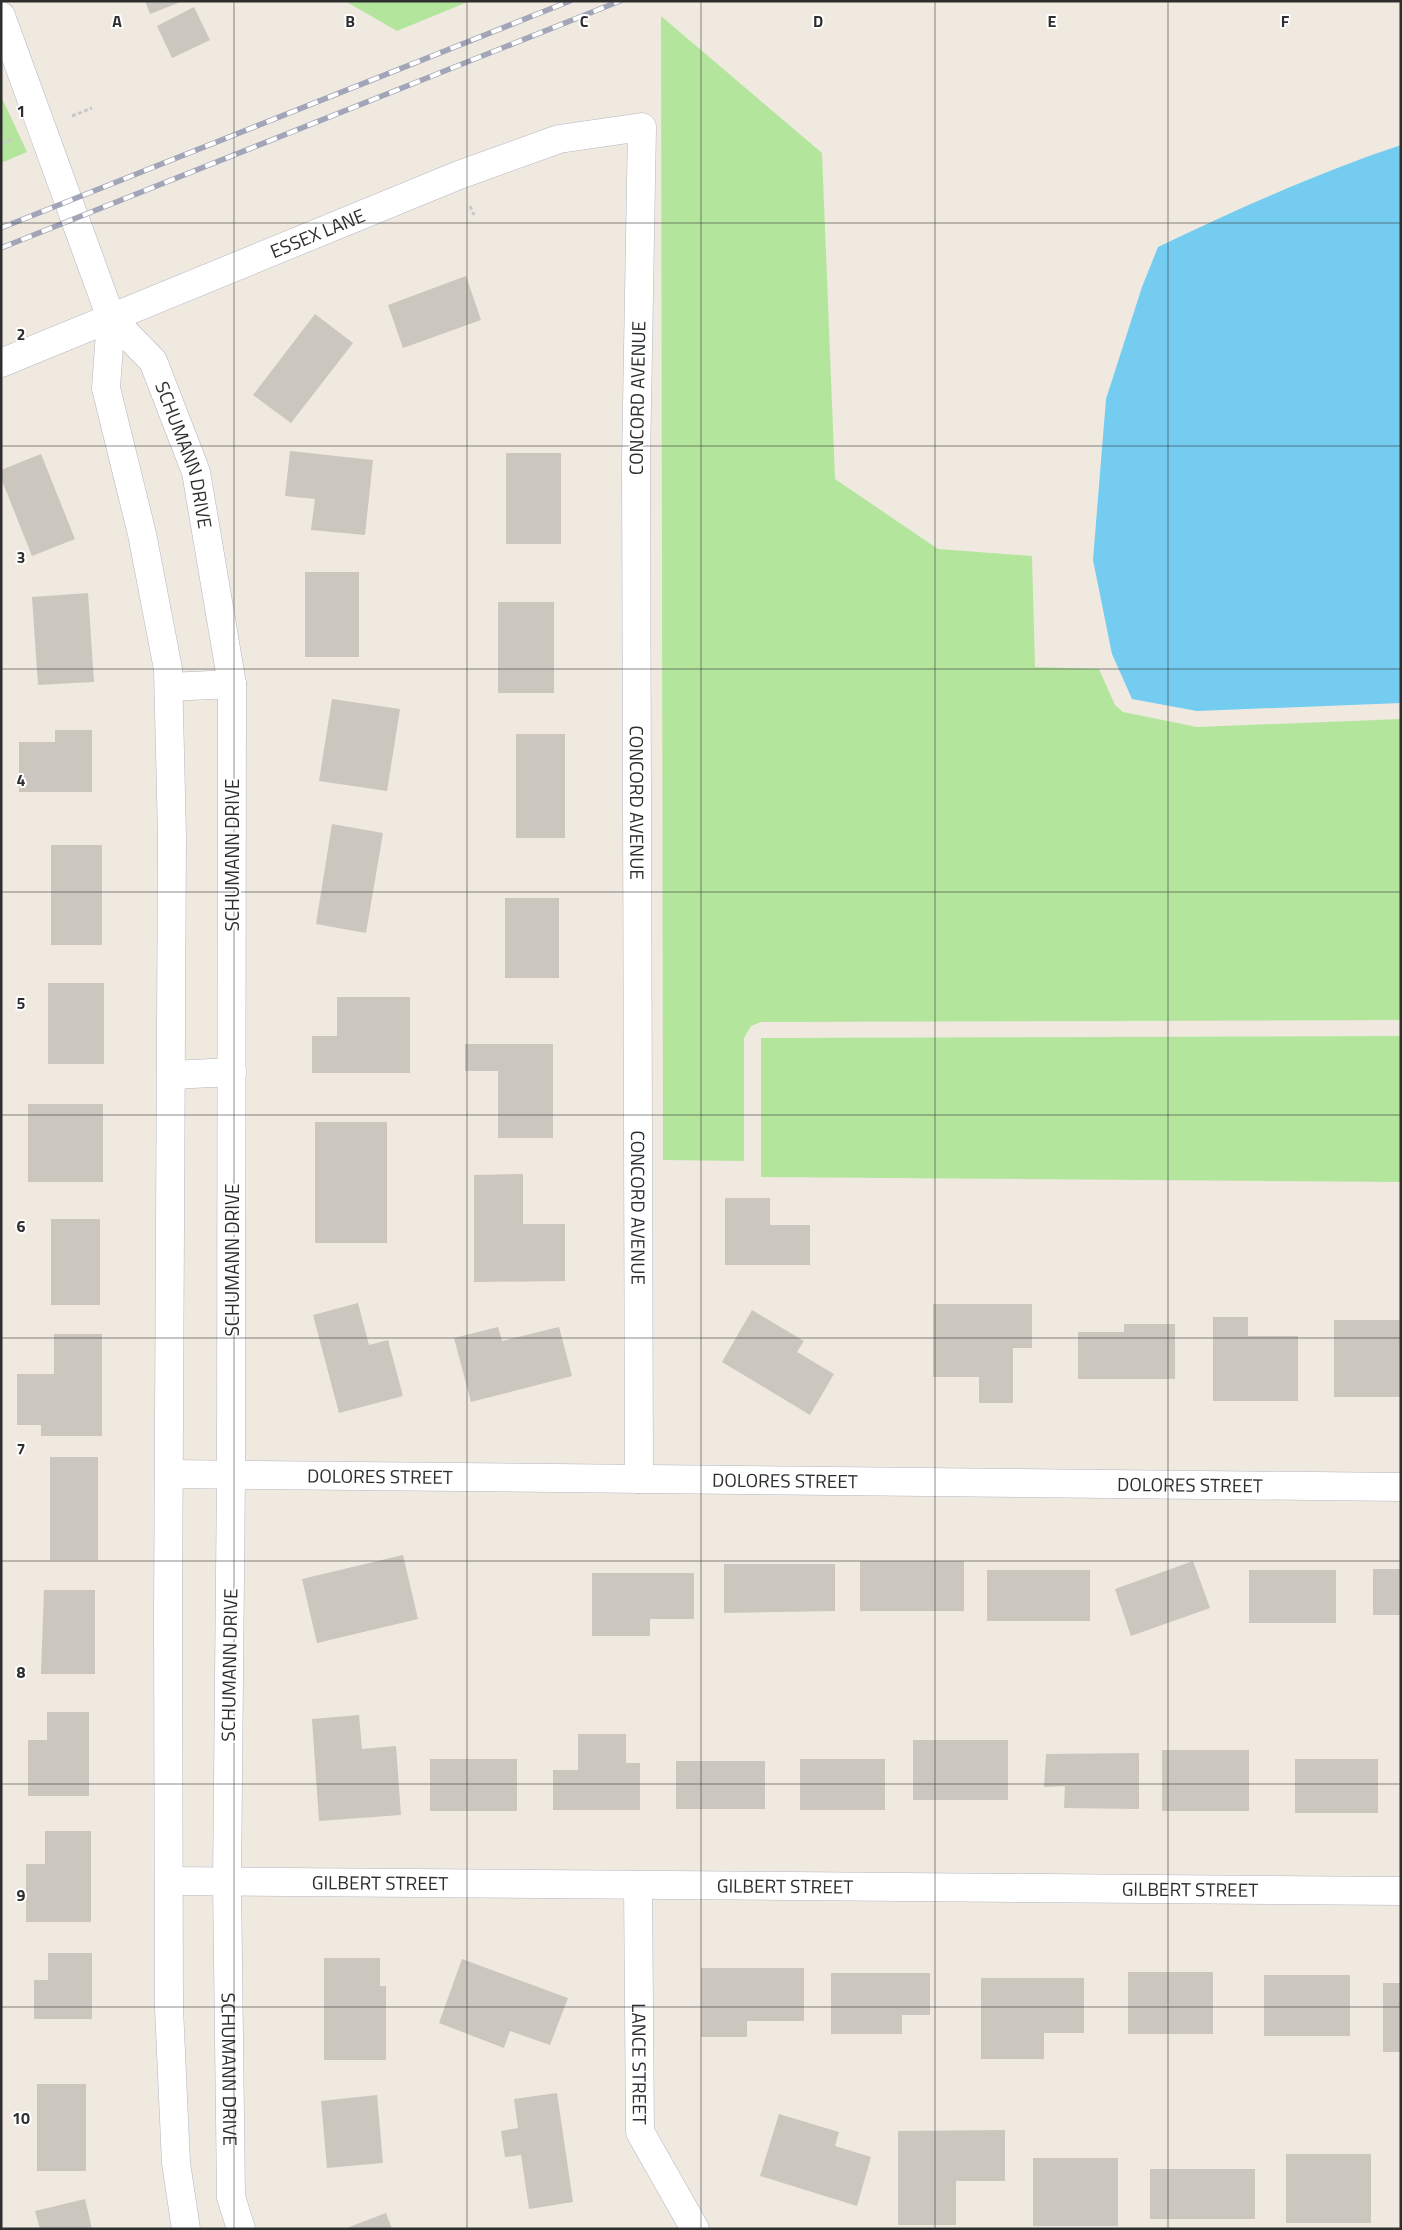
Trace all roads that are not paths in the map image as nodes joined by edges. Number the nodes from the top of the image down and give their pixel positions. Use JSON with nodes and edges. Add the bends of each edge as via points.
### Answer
{"nodes":[{"id":1,"x":1,"y":16,"type":"edge"},
{"id":2,"x":642,"y":126,"type":"joint"},
{"id":3,"x":111,"y":318,"type":"junction"},
{"id":4,"x":1,"y":363,"type":"edge"},
{"id":5,"x":232,"y":684,"type":"junction"},
{"id":6,"x":169,"y":686,"type":"junction"},
{"id":7,"x":232,"y":1072,"type":"junction"},
{"id":8,"x":172,"y":1075,"type":"junction"},
{"id":9,"x":169,"y":1474,"type":"junction"},
{"id":10,"x":231,"y":1474,"type":"junction"},
{"id":11,"x":639,"y":1478,"type":"junction"},
{"id":12,"x":1401,"y":1487,"type":"edge"},
{"id":13,"x":169,"y":1881,"type":"junction"},
{"id":14,"x":227,"y":1882,"type":"junction"},
{"id":15,"x":638,"y":1885,"type":"junction"},
{"id":16,"x":1401,"y":1891,"type":"edge"},
{"id":17,"x":186,"y":2229,"type":"edge"},
{"id":18,"x":241,"y":2229,"type":"edge"},
{"id":19,"x":695,"y":2229,"type":"edge"}],
"edges":[{"from":1,"to":3,"type":"street","name":"SCHUMANN DRIVE"},
{"from":2,"to":3,"type":"street","name":"ESSEX LANE","via":[[559,139],[468,171]]},
{"from":2,"to":11,"type":"street","name":"CONCORD AVENUE","via":[[636,461]]},
{"from":3,"to":4,"type":"street","name":"ESSEX LANE"},
{"from":3,"to":5,"type":"street","name":"SCHUMANN DRIVE","via":[[153,361],[196,472]]},
{"from":3,"to":6,"type":"street","name":"SCHUMANN DRIVE","via":[[106,388],[142,534]]},
{"from":5,"to":6,"type":"street"},
{"from":5,"to":7,"type":"street","name":"SCHUMANN DRIVE"},
{"from":6,"to":8,"type":"street","name":"SCHUMANN DRIVE"},
{"from":7,"to":8,"type":"street"},
{"from":7,"to":10,"type":"street","name":"SCHUMANN DRIVE"},
{"from":8,"to":9,"type":"street","name":"SCHUMANN DRIVE"},
{"from":9,"to":10,"type":"street","name":"DOLORES STREET"},
{"from":9,"to":13,"type":"street","name":"SCHUMANN DRIVE"},
{"from":10,"to":11,"type":"street","name":"DOLORES STREET"},
{"from":10,"to":14,"type":"street","name":"SCHUMANN DRIVE"},
{"from":11,"to":12,"type":"street","name":"DOLORES STREET"},
{"from":13,"to":14,"type":"street","name":"GILBERT STREET"},
{"from":13,"to":17,"type":"street","name":"SCHUMANN DRIVE","via":[[169,2008],[175,2143]]},
{"from":14,"to":15,"type":"street","name":"GILBERT STREET"},
{"from":14,"to":18,"type":"street","name":"SCHUMANN DRIVE","via":[[231,2197]]},
{"from":15,"to":16,"type":"street","name":"GILBERT STREET"},
{"from":15,"to":19,"type":"street","name":"LANCE STREET","via":[[640,2132]]}]}
